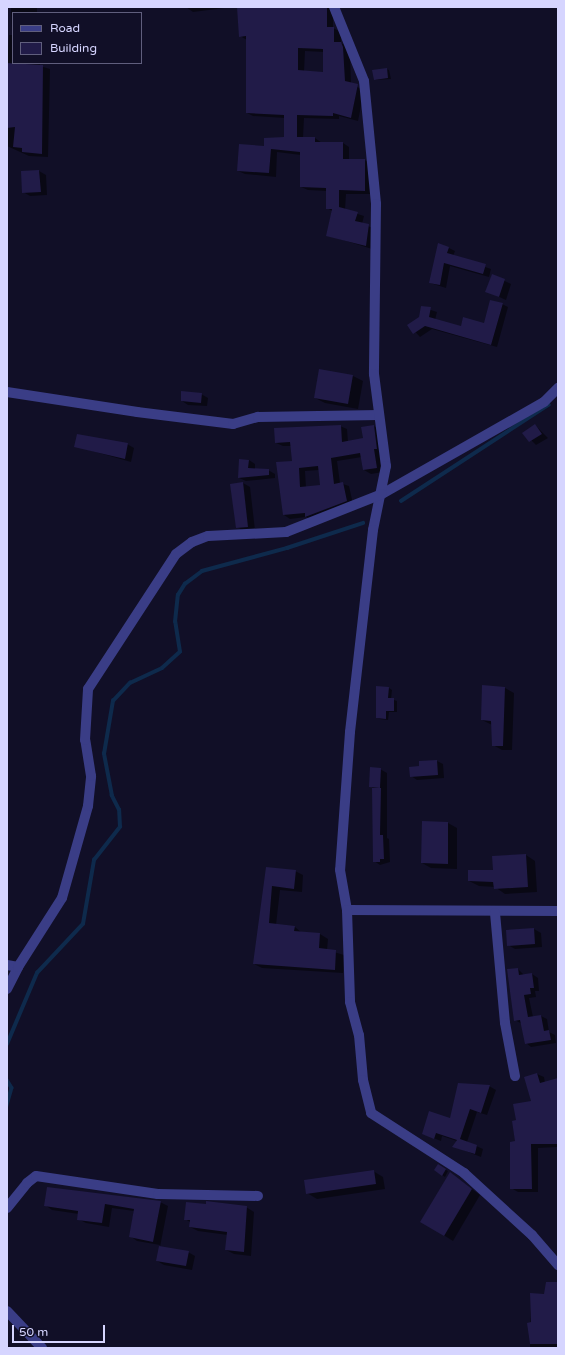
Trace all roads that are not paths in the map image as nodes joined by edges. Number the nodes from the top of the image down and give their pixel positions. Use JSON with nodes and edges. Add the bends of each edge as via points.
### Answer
{"nodes":[{"id":1,"x":334,"y":7,"type":"edge"},
{"id":2,"x":558,"y":388,"type":"edge"},
{"id":3,"x":7,"y":392,"type":"edge"},
{"id":4,"x":379,"y":415,"type":"junction"},
{"id":5,"x":382,"y":494,"type":"junction"},
{"id":6,"x":347,"y":910,"type":"junction"},
{"id":7,"x":558,"y":912,"type":"edge"},
{"id":8,"x":495,"y":913,"type":"junction"},
{"id":9,"x":7,"y":965,"type":"edge"},
{"id":10,"x":18,"y":967,"type":"junction"},
{"id":11,"x":7,"y":989,"type":"edge"},
{"id":12,"x":515,"y":1076,"type":"dead end"},
{"id":13,"x":258,"y":1196,"type":"dead end"},
{"id":14,"x":7,"y":1208,"type":"edge"},
{"id":15,"x":558,"y":1265,"type":"edge"},
{"id":16,"x":7,"y":1311,"type":"edge"},
{"id":17,"x":42,"y":1348,"type":"edge"}],
"edges":[{"from":1,"to":4,"type":"street","via":[[364,81],[376,204],[374,374]]},
{"from":2,"to":5,"type":"street","via":[[544,402]]},
{"from":3,"to":4,"type":"street","via":[[233,424],[258,417]]},
{"from":4,"to":5,"type":"street","via":[[386,466]]},
{"from":5,"to":6,"type":"street","via":[[373,530],[350,732],[340,870]]},
{"from":5,"to":10,"type":"street","via":[[286,532],[208,536],[192,542],[176,554],[88,689],[85,740],[91,776],[88,806],[62,898]]},
{"from":6,"to":8,"type":"street"},
{"from":6,"to":15,"type":"street","via":[[350,1002],[359,1035],[363,1080],[371,1113],[464,1173],[522,1225]]},
{"from":7,"to":8,"type":"street"},
{"from":8,"to":12,"type":"street","via":[[505,1023]]},
{"from":9,"to":10,"type":"street"},
{"from":10,"to":11,"type":"street"},
{"from":13,"to":14,"type":"street","via":[[158,1194],[36,1176]]},
{"from":16,"to":17,"type":"street"}]}
